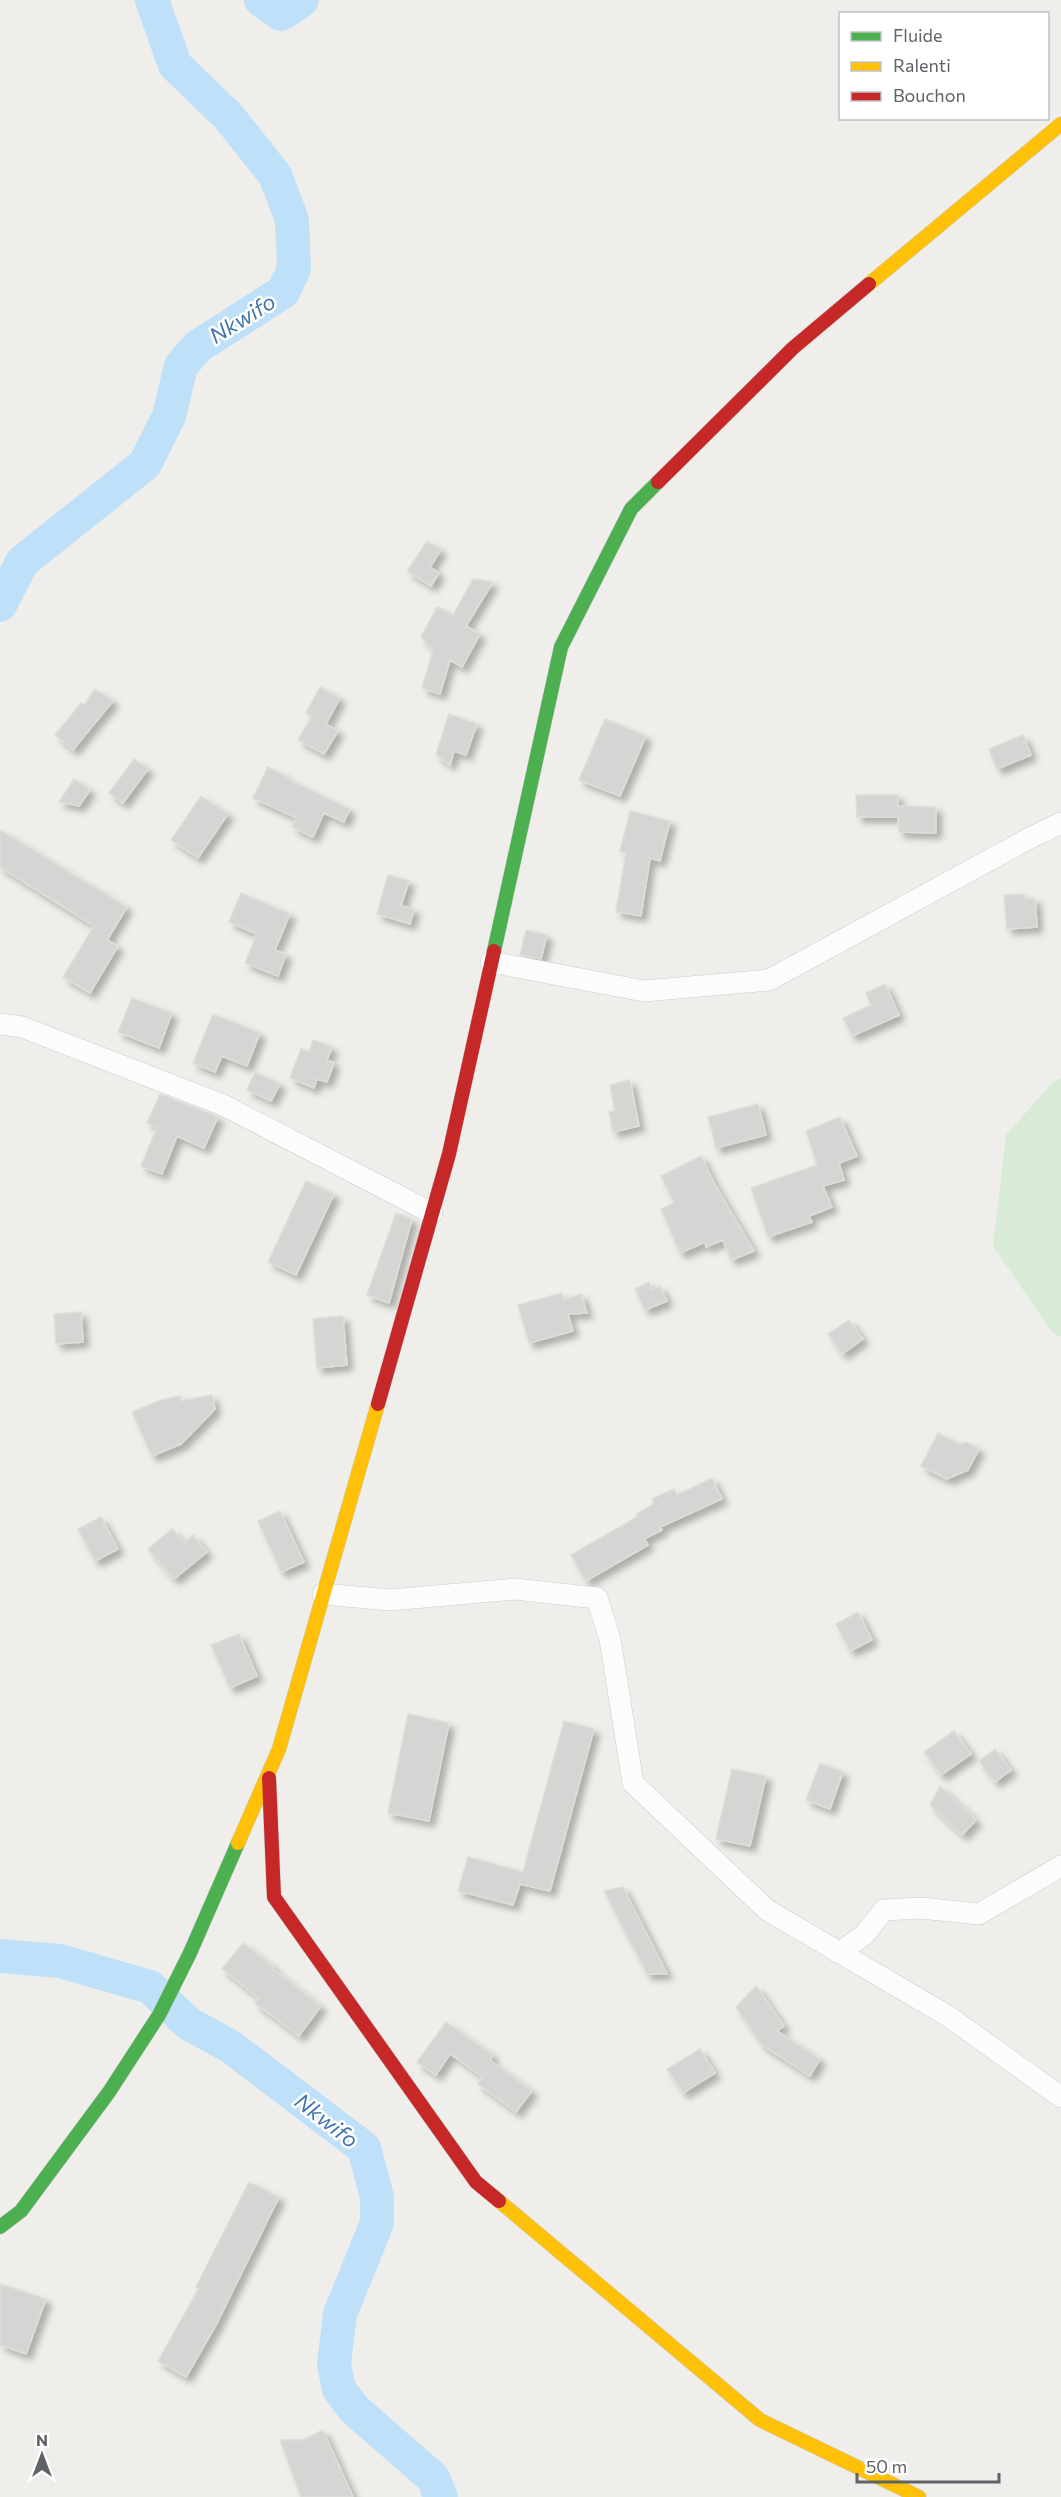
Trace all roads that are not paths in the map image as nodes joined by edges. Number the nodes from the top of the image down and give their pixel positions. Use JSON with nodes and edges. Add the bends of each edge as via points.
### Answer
{"nodes":[{"id":1,"x":1061,"y":124,"type":"edge"},
{"id":2,"x":1061,"y":824,"type":"edge"},
{"id":3,"x":491,"y":962,"type":"junction"},
{"id":4,"x":0,"y":1024,"type":"edge"},
{"id":5,"x":432,"y":1213,"type":"junction"},
{"id":6,"x":323,"y":1594,"type":"junction"},
{"id":7,"x":269,"y":1772,"type":"junction"},
{"id":8,"x":1061,"y":1866,"type":"edge"},
{"id":9,"x":839,"y":1953,"type":"junction"},
{"id":10,"x":1061,"y":2097,"type":"edge"},
{"id":11,"x":0,"y":2227,"type":"edge"},
{"id":12,"x":919,"y":2497,"type":"edge"}],
"edges":[{"from":1,"to":3,"type":"street","via":[[793,348],[631,509],[561,647]]},
{"from":2,"to":3,"type":"street","via":[[769,980],[644,991]]},
{"from":3,"to":5,"type":"street","via":[[449,1154]]},
{"from":4,"to":5,"type":"street","via":[[22,1027],[223,1105]]},
{"from":5,"to":6,"type":"street"},
{"from":6,"to":7,"type":"street"},
{"from":6,"to":9,"type":"street","via":[[390,1600],[515,1589],[597,1598],[610,1639],[633,1783],[766,1910]]},
{"from":7,"to":11,"type":"street","via":[[159,2015],[109,2092],[21,2211]]},
{"from":7,"to":12,"type":"street","via":[[274,1897],[476,2182],[760,2420]]},
{"from":8,"to":9,"type":"street","via":[[979,1914],[921,1908],[884,1910],[864,1935]]},
{"from":9,"to":10,"type":"street","via":[[948,2016]]}]}
